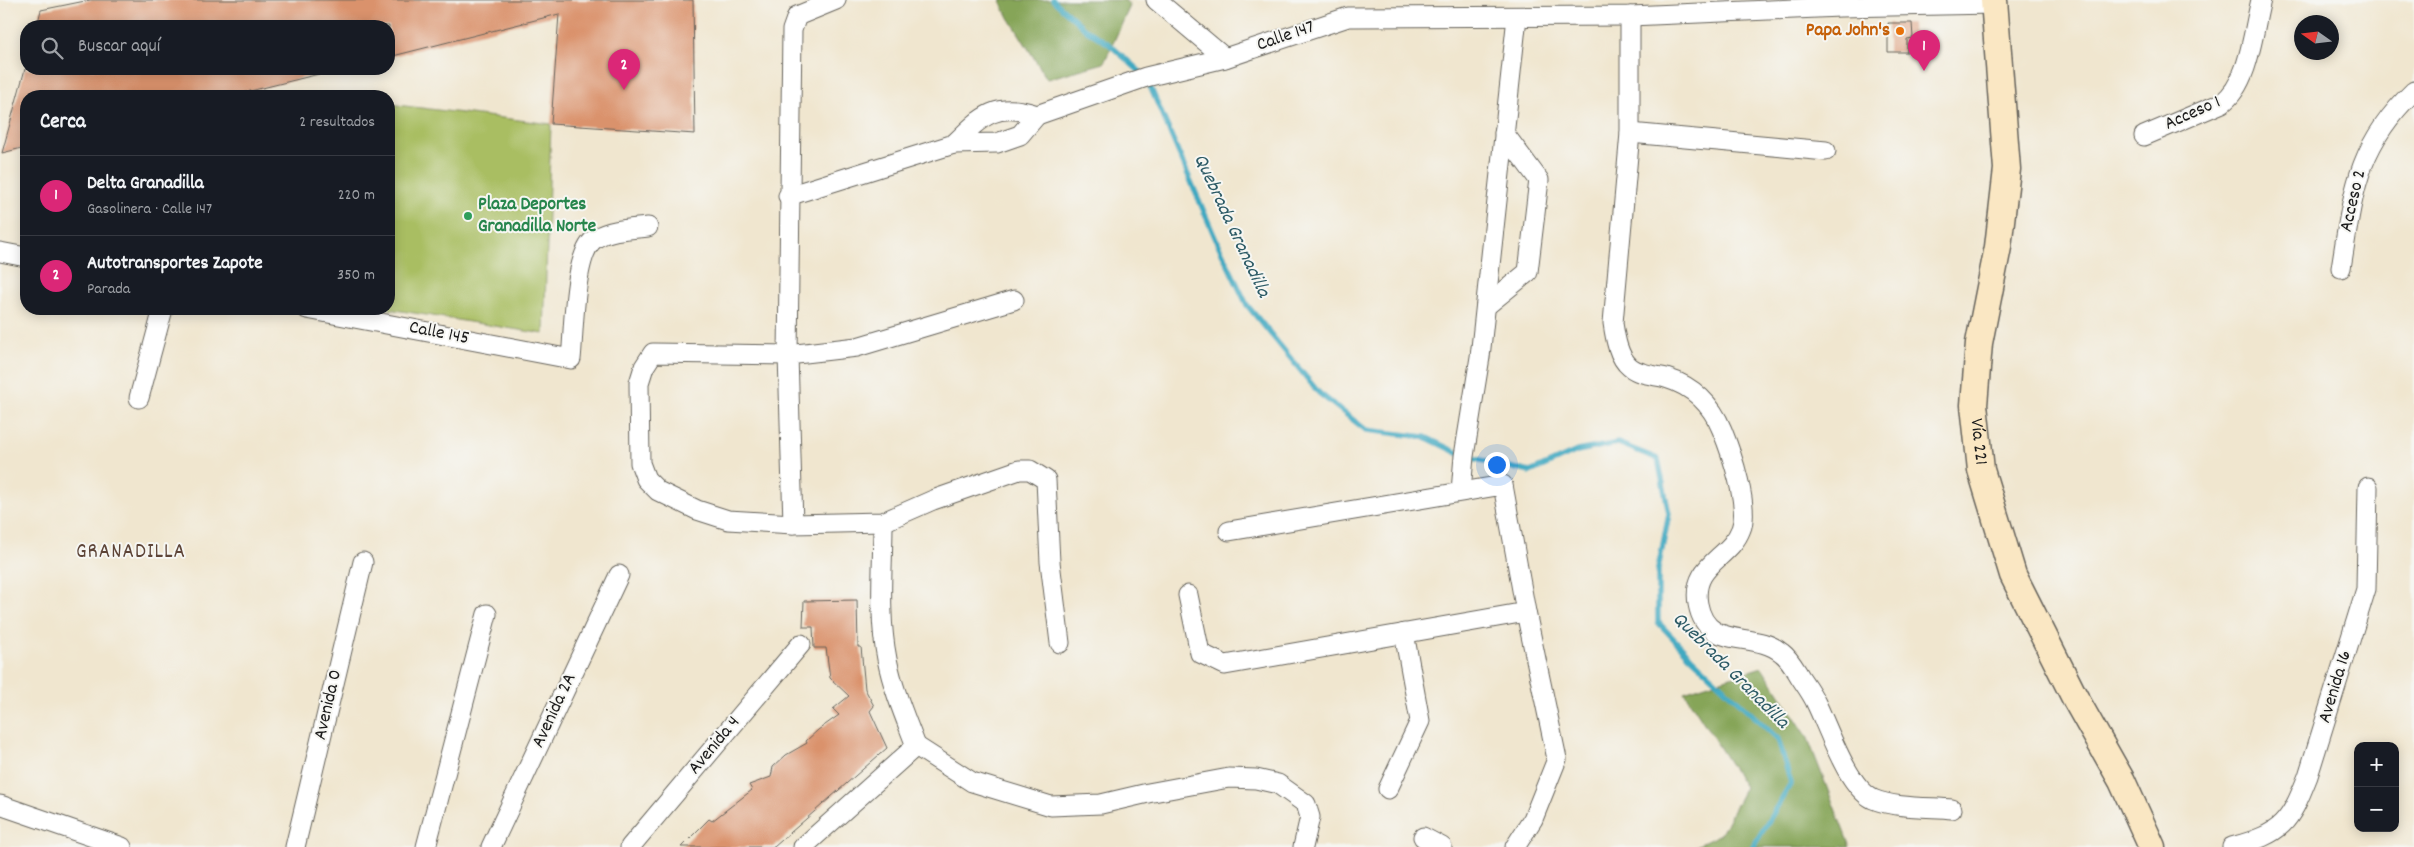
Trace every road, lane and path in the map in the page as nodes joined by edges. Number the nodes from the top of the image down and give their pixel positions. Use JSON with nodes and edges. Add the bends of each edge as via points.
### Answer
{"nodes":[{"id":1,"x":836,"y":0,"type":"edge"},
{"id":2,"x":1156,"y":0,"type":"edge"},
{"id":3,"x":2261,"y":0,"type":"edge"},
{"id":4,"x":1994,"y":2,"type":"edge"},
{"id":5,"x":1630,"y":16,"type":"junction"},
{"id":6,"x":1517,"y":17,"type":"junction"},
{"id":7,"x":1225,"y":58,"type":"junction"},
{"id":8,"x":2414,"y":91,"type":"edge"},
{"id":9,"x":1037,"y":115,"type":"junction"},
{"id":10,"x":1504,"y":133,"type":"junction"},
{"id":11,"x":1630,"y":133,"type":"junction"},
{"id":12,"x":2144,"y":136,"type":"dead end"},
{"id":13,"x":954,"y":144,"type":"junction"},
{"id":14,"x":1826,"y":150,"type":"dead end"},
{"id":15,"x":788,"y":196,"type":"junction"},
{"id":16,"x":648,"y":227,"type":"dead end"},
{"id":17,"x":0,"y":252,"type":"edge"},
{"id":18,"x":20,"y":256,"type":"edge"},
{"id":19,"x":2341,"y":268,"type":"dead end"},
{"id":20,"x":1014,"y":300,"type":"dead end"},
{"id":21,"x":1486,"y":306,"type":"junction"},
{"id":22,"x":161,"y":315,"type":"edge"},
{"id":23,"x":339,"y":315,"type":"edge"},
{"id":24,"x":788,"y":355,"type":"junction"},
{"id":25,"x":139,"y":398,"type":"dead end"},
{"id":26,"x":2368,"y":487,"type":"dead end"},
{"id":27,"x":1461,"y":491,"type":"junction"},
{"id":28,"x":883,"y":522,"type":"junction"},
{"id":29,"x":793,"y":524,"type":"junction"},
{"id":30,"x":1229,"y":531,"type":"dead end"},
{"id":31,"x":363,"y":562,"type":"dead end"},
{"id":32,"x":620,"y":576,"type":"dead end"},
{"id":33,"x":1188,"y":595,"type":"dead end"},
{"id":34,"x":1526,"y":612,"type":"junction"},
{"id":35,"x":487,"y":614,"type":"dead end"},
{"id":36,"x":1404,"y":634,"type":"junction"},
{"id":37,"x":1060,"y":643,"type":"dead end"},
{"id":38,"x":801,"y":644,"type":"dead end"},
{"id":39,"x":916,"y":746,"type":"junction"},
{"id":40,"x":1388,"y":789,"type":"dead end"},
{"id":41,"x":0,"y":805,"type":"edge"},
{"id":42,"x":1952,"y":809,"type":"dead end"},
{"id":43,"x":1423,"y":837,"type":"dead end"},
{"id":44,"x":122,"y":847,"type":"edge"},
{"id":45,"x":295,"y":847,"type":"edge"},
{"id":46,"x":426,"y":847,"type":"edge"},
{"id":47,"x":491,"y":847,"type":"edge"},
{"id":48,"x":630,"y":847,"type":"edge"},
{"id":49,"x":803,"y":847,"type":"edge"},
{"id":50,"x":1303,"y":847,"type":"edge"},
{"id":51,"x":1442,"y":847,"type":"edge"},
{"id":52,"x":1515,"y":847,"type":"edge"},
{"id":53,"x":2152,"y":847,"type":"edge"},
{"id":54,"x":2232,"y":847,"type":"edge"}],
"edges":[{"from":1,"to":15,"type":"street","via":[[802,13],[793,22]]},
{"from":2,"to":7,"type":"street"},
{"from":3,"to":12,"type":"street","name":"Acceso 1","via":[[2243,71],[2233,95],[2222,103]]},
{"from":4,"to":5,"type":"street","name":"Calle 147"},
{"from":4,"to":53,"type":"main road","name":"Vía 221","via":[[2007,169],[1998,247],[1979,343],[1974,405],[1981,470],[2013,576],[2075,698],[2122,781]]},
{"from":5,"to":6,"type":"street","name":"Calle 147"},
{"from":5,"to":11,"type":"street"},
{"from":6,"to":7,"type":"street","name":"Calle 147","via":[[1348,18]]},
{"from":6,"to":10,"type":"street"},
{"from":7,"to":9,"type":"street","name":"Calle 147","via":[[1146,77]]},
{"from":8,"to":19,"type":"street","name":"Acceso 2","via":[[2386,122],[2358,172]]},
{"from":9,"to":13,"type":"street","via":[[1020,134],[997,144]]},
{"from":9,"to":13,"type":"street","via":[[1020,109],[1004,109],[980,118]]},
{"from":10,"to":21,"type":"street"},
{"from":10,"to":21,"type":"street","via":[[1539,180],[1528,272]]},
{"from":11,"to":14,"type":"street"},
{"from":11,"to":42,"type":"street","via":[[1613,322],[1618,349],[1634,370],[1682,384],[1711,408],[1722,430],[1743,498],[1741,529],[1725,552],[1701,574],[1698,602],[1702,620],[1710,630],[1722,635],[1765,644],[1782,653],[1815,700],[1859,788],[1873,799]]},
{"from":13,"to":15,"type":"street"},
{"from":15,"to":24,"type":"street"},
{"from":16,"to":23,"type":"street","name":"Calle 145","via":[[621,230],[595,238],[586,249],[580,266],[571,359]]},
{"from":17,"to":18,"type":"street"},
{"from":20,"to":24,"type":"street","via":[[857,347]]},
{"from":21,"to":27,"type":"street"},
{"from":22,"to":25,"type":"street"},
{"from":24,"to":29,"type":"street"},
{"from":24,"to":29,"type":"street","via":[[653,353],[639,383],[640,463],[646,479],[658,491],[697,510],[728,520]]},
{"from":26,"to":54,"type":"street","name":"Avenida 16","via":[[2366,589],[2308,776],[2285,823],[2268,836]]},
{"from":27,"to":30,"type":"street"},
{"from":27,"to":34,"type":"street","via":[[1503,485]]},
{"from":28,"to":29,"type":"street"},
{"from":28,"to":37,"type":"street","via":[[1007,473],[1030,470],[1039,474],[1046,480],[1050,562]]},
{"from":28,"to":39,"type":"street","via":[[883,618],[887,657],[895,693]]},
{"from":31,"to":45,"type":"street","name":"Avenida 0"},
{"from":32,"to":47,"type":"street","name":"Avenida 2A"},
{"from":33,"to":36,"type":"street","via":[[1200,653],[1225,665]]},
{"from":34,"to":36,"type":"street"},
{"from":34,"to":52,"type":"street","via":[[1557,759],[1533,819]]},
{"from":35,"to":46,"type":"street"},
{"from":36,"to":40,"type":"street","via":[[1420,721]]},
{"from":38,"to":48,"type":"street","name":"Avenida 4"},
{"from":39,"to":49,"type":"street"},
{"from":39,"to":50,"type":"street","via":[[972,782],[1051,806],[1101,804],[1229,778],[1278,784],[1306,804],[1310,817]]},
{"from":41,"to":44,"type":"street"},
{"from":43,"to":51,"type":"street"}]}
